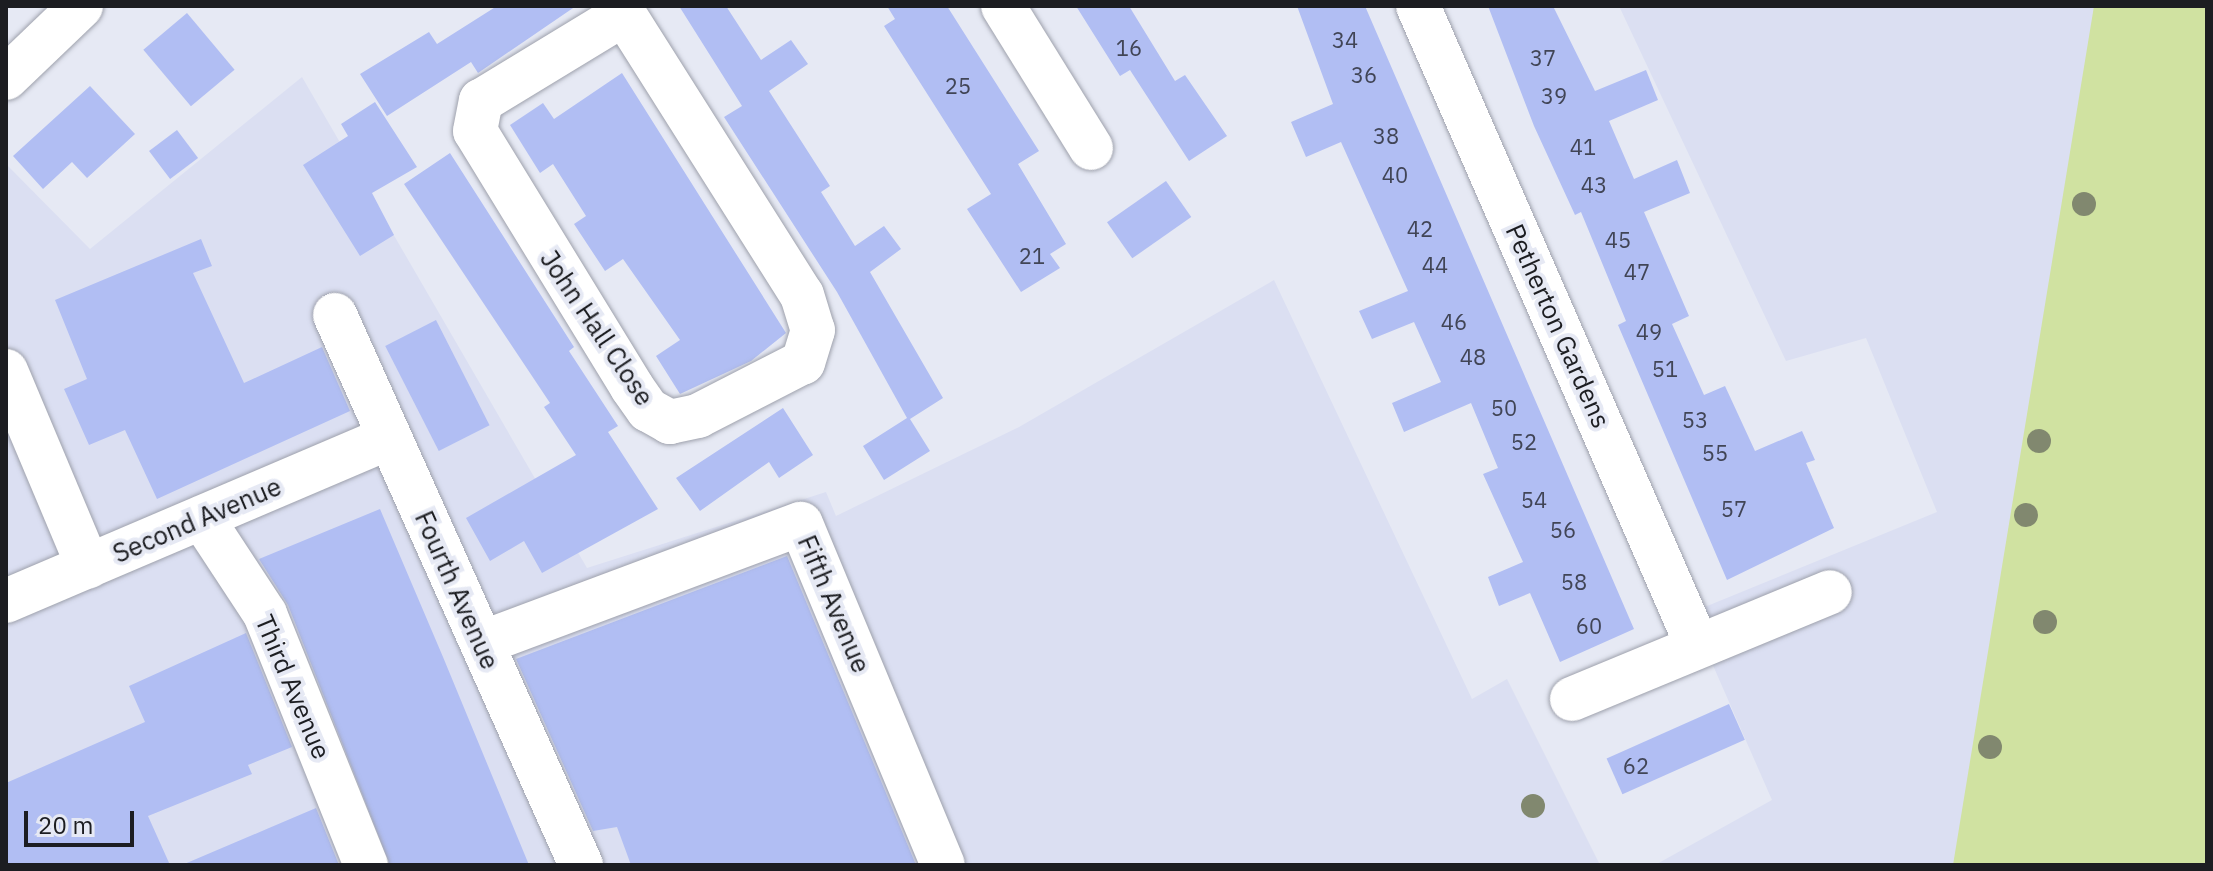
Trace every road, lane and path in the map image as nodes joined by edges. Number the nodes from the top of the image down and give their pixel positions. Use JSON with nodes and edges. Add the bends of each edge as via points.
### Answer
{"nodes":[{"id":1,"x":81,"y":6,"type":"edge"},
{"id":2,"x":1003,"y":6,"type":"edge"},
{"id":3,"x":1418,"y":6,"type":"edge"},
{"id":4,"x":621,"y":10,"type":"edge"},
{"id":5,"x":6,"y":78,"type":"edge"},
{"id":6,"x":1091,"y":148,"type":"dead end"},
{"id":7,"x":335,"y":315,"type":"dead end"},
{"id":8,"x":6,"y":371,"type":"edge"},
{"id":9,"x":388,"y":438,"type":"junction"},
{"id":10,"x":202,"y":518,"type":"junction"},
{"id":11,"x":88,"y":566,"type":"junction"},
{"id":12,"x":1830,"y":592,"type":"dead end"},
{"id":13,"x":6,"y":601,"type":"edge"},
{"id":14,"x":482,"y":643,"type":"junction"},
{"id":15,"x":1697,"y":645,"type":"junction"},
{"id":16,"x":1572,"y":699,"type":"dead end"},
{"id":17,"x":366,"y":865,"type":"edge"},
{"id":18,"x":581,"y":865,"type":"edge"},
{"id":19,"x":943,"y":865,"type":"edge"}],
"edges":[{"from":1,"to":5,"type":"street"},
{"from":2,"to":6,"type":"street"},
{"from":3,"to":15,"type":"street","name":"Petherton Gardens"},
{"from":4,"to":4,"type":"street","name":"John Hall Close","via":[[802,295],[813,330],[803,362],[698,416],[670,422],[648,410],[632,387],[475,131],[481,101]]},
{"from":7,"to":9,"type":"street","name":"Fourth Avenue"},
{"from":8,"to":11,"type":"street"},
{"from":9,"to":10,"type":"street","name":"Second Avenue"},
{"from":9,"to":14,"type":"street","name":"Fourth Avenue"},
{"from":10,"to":11,"type":"street","name":"Second Avenue"},
{"from":10,"to":17,"type":"street","name":"Third Avenue","via":[[265,614]]},
{"from":11,"to":13,"type":"street","name":"Second Avenue"},
{"from":12,"to":15,"type":"street"},
{"from":14,"to":18,"type":"street","name":"Fourth Avenue"},
{"from":14,"to":19,"type":"street","name":"Fifth Avenue","via":[[801,524]]},
{"from":15,"to":16,"type":"street"}]}
